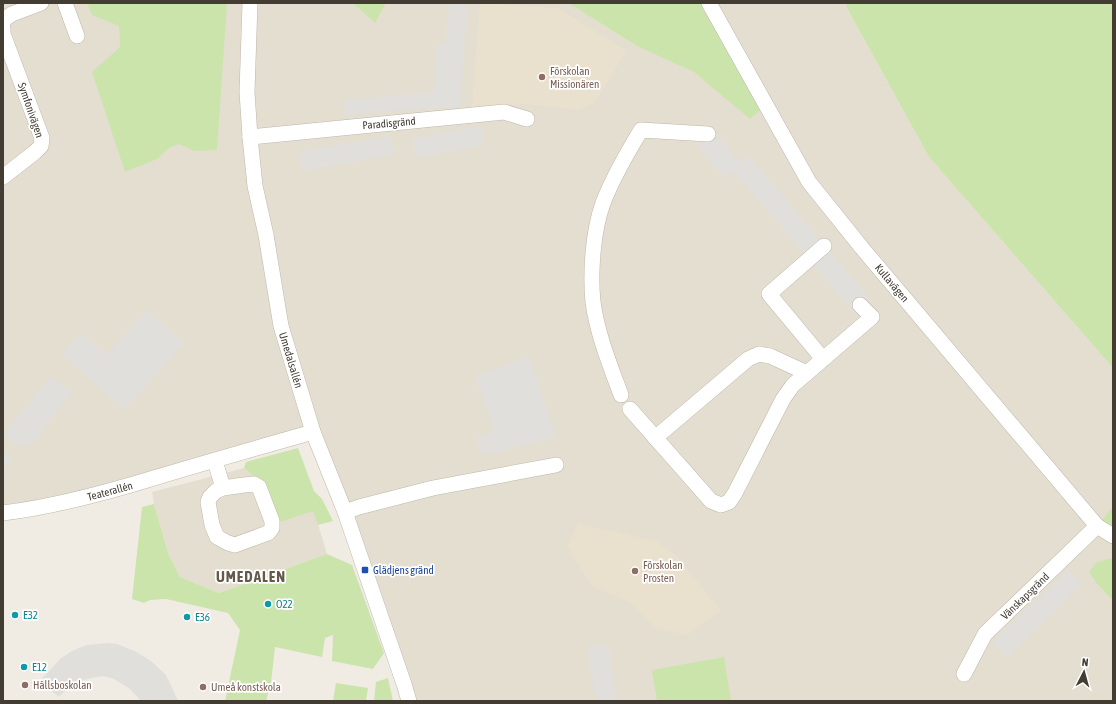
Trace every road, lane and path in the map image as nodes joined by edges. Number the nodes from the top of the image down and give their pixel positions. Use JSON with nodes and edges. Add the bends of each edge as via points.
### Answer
{"nodes":[{"id":1,"x":41,"y":3,"type":"edge"},
{"id":2,"x":65,"y":3,"type":"edge"},
{"id":3,"x":250,"y":3,"type":"edge"},
{"id":4,"x":709,"y":3,"type":"edge"},
{"id":5,"x":3,"y":19,"type":"edge"},
{"id":6,"x":3,"y":24,"type":"edge"},
{"id":7,"x":3,"y":28,"type":"edge"},
{"id":8,"x":77,"y":36,"type":"dead end"},
{"id":9,"x":527,"y":119,"type":"dead end"},
{"id":10,"x":708,"y":134,"type":"dead end"},
{"id":11,"x":250,"y":137,"type":"junction"},
{"id":12,"x":3,"y":177,"type":"edge"},
{"id":13,"x":824,"y":246,"type":"dead end"},
{"id":14,"x":860,"y":305,"type":"dead end"},
{"id":15,"x":823,"y":359,"type":"junction"},
{"id":16,"x":807,"y":373,"type":"junction"},
{"id":17,"x":621,"y":395,"type":"dead end"},
{"id":18,"x":630,"y":409,"type":"dead end"},
{"id":19,"x":313,"y":432,"type":"junction"},
{"id":20,"x":655,"y":438,"type":"junction"},
{"id":21,"x":215,"y":461,"type":"junction"},
{"id":22,"x":556,"y":465,"type":"dead end"},
{"id":23,"x":223,"y":488,"type":"junction"},
{"id":24,"x":345,"y":512,"type":"junction"},
{"id":25,"x":3,"y":513,"type":"edge"},
{"id":26,"x":1097,"y":526,"type":"junction"},
{"id":27,"x":1113,"y":536,"type":"edge"},
{"id":28,"x":964,"y":674,"type":"dead end"},
{"id":29,"x":409,"y":701,"type":"edge"}],
"edges":[{"from":1,"to":5,"type":"street"},
{"from":2,"to":8,"type":"street"},
{"from":3,"to":11,"type":"street","name":"Umedalsallén","via":[[247,92]]},
{"from":4,"to":26,"type":"street","name":"Kullavägen","via":[[809,182]]},
{"from":5,"to":6,"type":"street"},
{"from":7,"to":12,"type":"street","name":"Symfonivägen","via":[[3,34],[42,138],[42,146]]},
{"from":9,"to":11,"type":"street","name":"Paradisgränd","via":[[504,112]]},
{"from":10,"to":17,"type":"street","via":[[641,130],[622,162],[604,202],[598,222],[592,272],[594,303],[606,354]]},
{"from":11,"to":19,"type":"street","name":"Umedalsallén","via":[[255,186],[281,326]]},
{"from":13,"to":15,"type":"street","via":[[769,294]]},
{"from":14,"to":15,"type":"street","via":[[872,317]]},
{"from":15,"to":16,"type":"street"},
{"from":16,"to":20,"type":"street","via":[[770,356],[759,354],[748,359]]},
{"from":16,"to":20,"type":"street","via":[[793,385],[783,399],[729,502],[721,505],[711,501]]},
{"from":18,"to":20,"type":"street"},
{"from":19,"to":21,"type":"street","name":"Teaterallén"},
{"from":19,"to":24,"type":"street","name":"Umedalsallén"},
{"from":21,"to":23,"type":"street"},
{"from":21,"to":25,"type":"street","name":"Teaterallén","via":[[108,492]]},
{"from":22,"to":24,"type":"street","via":[[433,488]]},
{"from":23,"to":23,"type":"street","via":[[244,484],[254,484],[259,488],[272,521],[272,528],[268,533],[235,545],[217,538],[208,502],[216,491]]},
{"from":24,"to":29,"type":"street","name":"Umedalsallén"},
{"from":26,"to":27,"type":"street","name":"Kullavägen"},
{"from":26,"to":28,"type":"street","name":"Vänskapsgränd","via":[[985,634]]}]}
